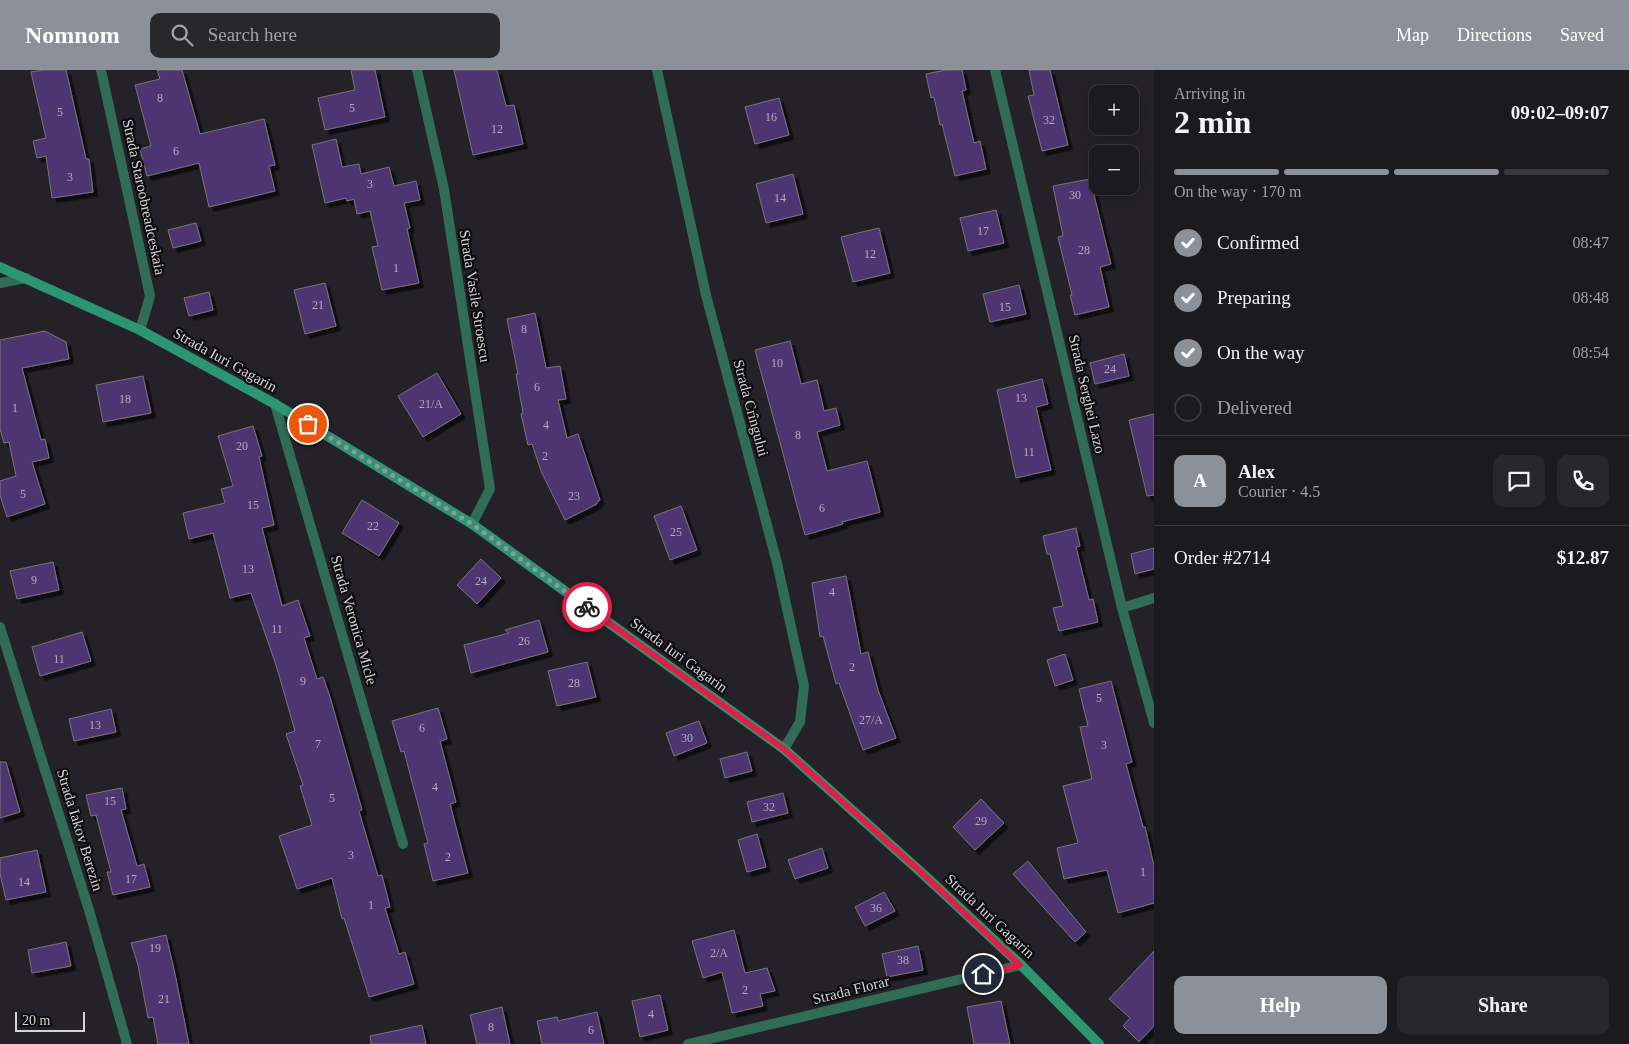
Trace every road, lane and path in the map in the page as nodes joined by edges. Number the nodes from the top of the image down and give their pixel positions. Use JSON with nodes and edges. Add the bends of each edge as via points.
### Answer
{"nodes":[{"id":1,"x":101,"y":70,"type":"edge"},
{"id":2,"x":417,"y":70,"type":"edge"},
{"id":3,"x":657,"y":70,"type":"edge"},
{"id":4,"x":995,"y":70,"type":"edge"},
{"id":5,"x":0,"y":267,"type":"edge"},
{"id":6,"x":26,"y":278,"type":"junction"},
{"id":7,"x":0,"y":284,"type":"edge"},
{"id":8,"x":140,"y":330,"type":"junction"},
{"id":9,"x":275,"y":404,"type":"junction"},
{"id":10,"x":472,"y":524,"type":"junction"},
{"id":11,"x":1154,"y":598,"type":"edge"},
{"id":12,"x":1122,"y":608,"type":"junction"},
{"id":13,"x":0,"y":627,"type":"edge"},
{"id":14,"x":1154,"y":723,"type":"edge"},
{"id":15,"x":784,"y":749,"type":"junction"},
{"id":16,"x":404,"y":844,"type":"dead end"},
{"id":17,"x":1020,"y":965,"type":"junction"},
{"id":18,"x":127,"y":1044,"type":"edge"},
{"id":19,"x":688,"y":1044,"type":"edge"},
{"id":20,"x":1099,"y":1044,"type":"edge"}],
"edges":[{"from":1,"to":8,"type":"street","name":"Strada Staroobreadceskaia","via":[[150,296]]},
{"from":2,"to":10,"type":"street","name":"Strada Vasile Stroescu","via":[[444,189],[490,489]]},
{"from":3,"to":15,"type":"street","name":"Strada Crîngului","via":[[706,295],[777,563],[804,686],[800,722]]},
{"from":4,"to":12,"type":"street","name":"Strada Serghei Lazo"},
{"from":5,"to":6,"type":"main road","name":"Strada Iuri Gagarin"},
{"from":6,"to":7,"type":"street"},
{"from":6,"to":8,"type":"main road","name":"Strada Iuri Gagarin"},
{"from":8,"to":9,"type":"main road","name":"Strada Iuri Gagarin"},
{"from":9,"to":10,"type":"main road","name":"Strada Iuri Gagarin"},
{"from":9,"to":16,"type":"street","name":"Strada Veronica Micle"},
{"from":10,"to":15,"type":"main road","name":"Strada Iuri Gagarin"},
{"from":11,"to":12,"type":"street"},
{"from":12,"to":14,"type":"street","name":"Strada Serghei Lazo"},
{"from":13,"to":18,"type":"street","name":"Strada Iakov Berezin","via":[[86,900]]},
{"from":15,"to":17,"type":"main road","name":"Strada Iuri Gagarin"},
{"from":17,"to":19,"type":"street","name":"Strada Florar"},
{"from":17,"to":20,"type":"main road","name":"Strada Iuri Gagarin"}]}
